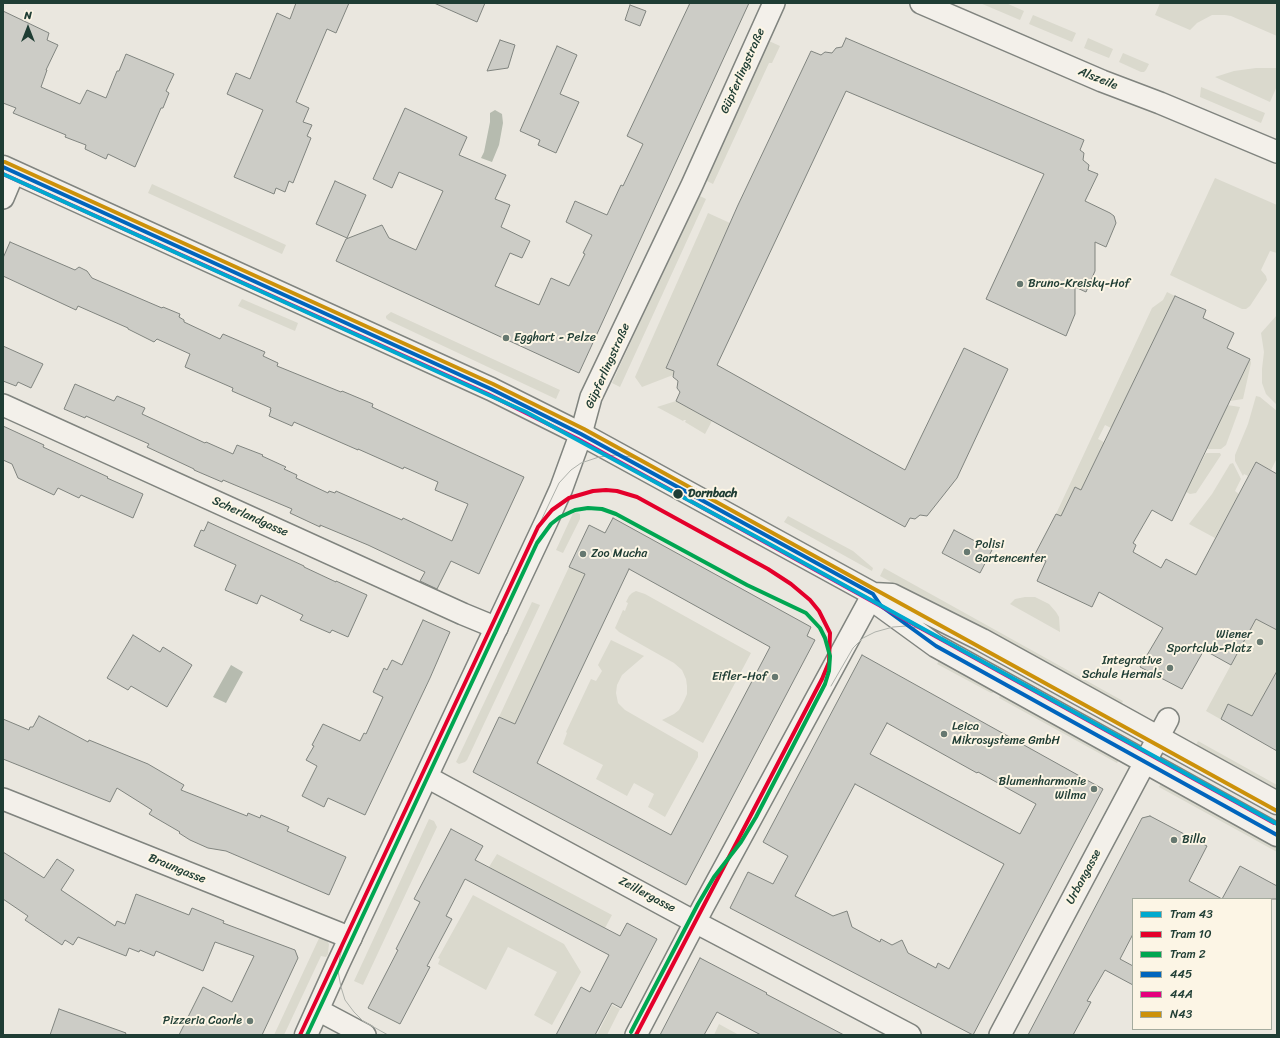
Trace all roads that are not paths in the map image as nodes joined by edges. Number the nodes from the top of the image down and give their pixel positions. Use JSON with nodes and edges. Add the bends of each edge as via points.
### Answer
{"nodes":[{"id":1,"x":774,"y":3,"type":"edge"},
{"id":2,"x":921,"y":3,"type":"edge"},
{"id":3,"x":1277,"y":152,"type":"edge"},
{"id":4,"x":9,"y":170,"type":"edge"},
{"id":5,"x":3,"y":198,"type":"edge"},
{"id":6,"x":3,"y":405,"type":"edge"},
{"id":7,"x":581,"y":434,"type":"junction"},
{"id":8,"x":873,"y":594,"type":"junction"},
{"id":9,"x":496,"y":628,"type":"junction"},
{"id":10,"x":1163,"y":728,"type":"junction"},
{"id":11,"x":1146,"y":762,"type":"junction"},
{"id":12,"x":427,"y":777,"type":"junction"},
{"id":13,"x":3,"y":799,"type":"edge"},
{"id":14,"x":1277,"y":803,"type":"edge"},
{"id":15,"x":1277,"y":835,"type":"edge"},
{"id":16,"x":695,"y":922,"type":"junction"},
{"id":17,"x":351,"y":938,"type":"junction"},
{"id":18,"x":318,"y":1010,"type":"junction"},
{"id":19,"x":306,"y":1035,"type":"edge"},
{"id":20,"x":365,"y":1035,"type":"edge"},
{"id":21,"x":636,"y":1035,"type":"edge"},
{"id":22,"x":910,"y":1035,"type":"edge"},
{"id":23,"x":1000,"y":1035,"type":"edge"}],
"edges":[{"from":1,"to":7,"type":"street","name":"Güpferlingstraße","via":[[692,185],[591,397]]},
{"from":2,"to":3,"type":"street","name":"Alszeile","via":[[1102,82]]},
{"from":4,"to":5,"type":"street"},
{"from":4,"to":7,"type":"main road","via":[[491,389]]},
{"from":6,"to":9,"type":"street","name":"Scherlandgasse"},
{"from":7,"to":8,"type":"main road"},
{"from":7,"to":9,"type":"main road","name":"Güpferlingstraße","via":[[561,489]]},
{"from":8,"to":10,"type":"main road","via":[[892,595]]},
{"from":8,"to":11,"type":"main road","via":[[881,606],[936,646]]},
{"from":8,"to":16,"type":"street"},
{"from":9,"to":12,"type":"main road","name":"Güpferlingstraße"},
{"from":10,"to":11,"type":"street","name":"Urbangasse"},
{"from":10,"to":14,"type":"main road"},
{"from":11,"to":15,"type":"main road"},
{"from":11,"to":23,"type":"street","name":"Urbangasse"},
{"from":12,"to":16,"type":"street","name":"Zeillergasse"},
{"from":12,"to":17,"type":"main road","name":"Güpferlingstraße"},
{"from":13,"to":17,"type":"street","name":"Braungasse"},
{"from":16,"to":21,"type":"street"},
{"from":16,"to":22,"type":"street","name":"Zeillergasse"},
{"from":17,"to":18,"type":"main road","name":"Güpferlingstraße"},
{"from":18,"to":19,"type":"main road","name":"Güpferlingstraße"},
{"from":18,"to":20,"type":"street"}]}
